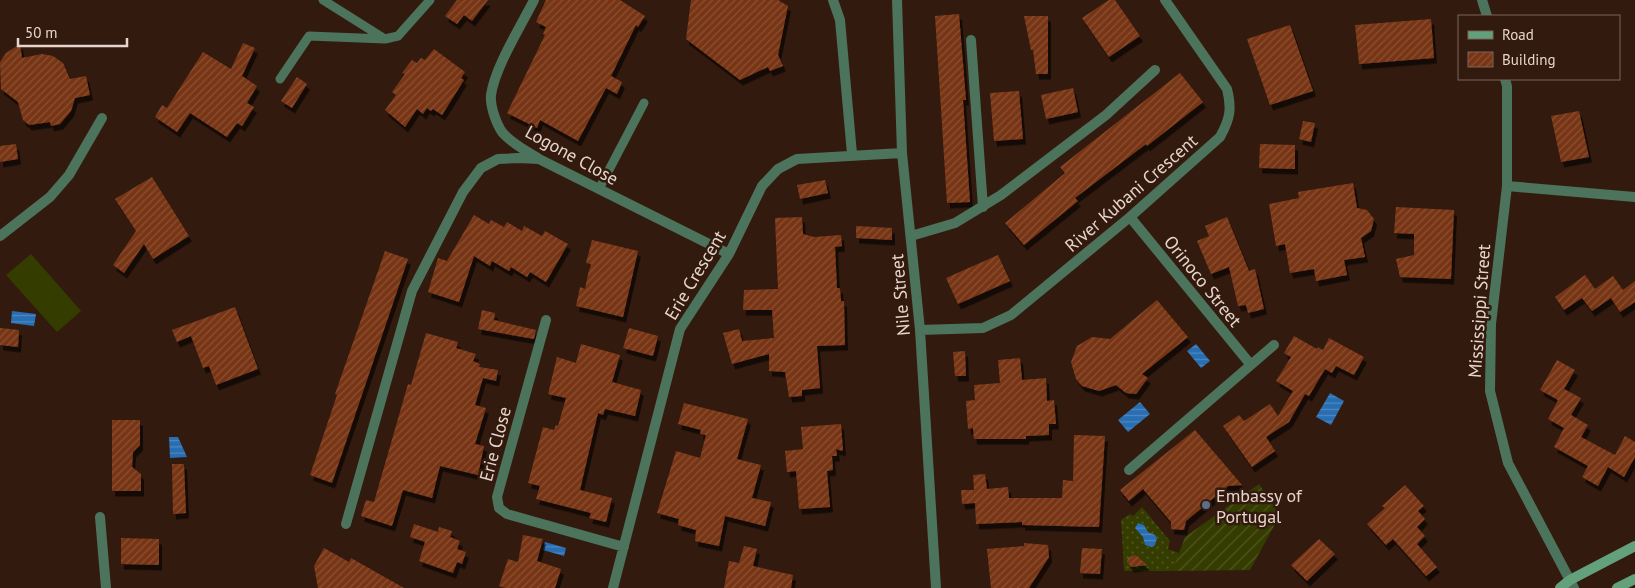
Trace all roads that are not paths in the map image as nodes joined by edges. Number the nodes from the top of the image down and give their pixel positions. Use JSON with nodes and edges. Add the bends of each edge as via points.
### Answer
{"nodes":[{"id":1,"x":323,"y":0,"type":"edge"},
{"id":2,"x":430,"y":0,"type":"edge"},
{"id":3,"x":534,"y":0,"type":"edge"},
{"id":4,"x":833,"y":0,"type":"edge"},
{"id":5,"x":896,"y":0,"type":"edge"},
{"id":6,"x":1164,"y":0,"type":"edge"},
{"id":7,"x":1482,"y":0,"type":"edge"},
{"id":8,"x":1488,"y":15,"type":"edge"},
{"id":9,"x":385,"y":39,"type":"junction"},
{"id":10,"x":971,"y":40,"type":"dead end"},
{"id":11,"x":1155,"y":70,"type":"dead end"},
{"id":12,"x":280,"y":79,"type":"dead end"},
{"id":13,"x":1505,"y":80,"type":"edge"},
{"id":14,"x":644,"y":103,"type":"dead end"},
{"id":15,"x":102,"y":118,"type":"dead end"},
{"id":16,"x":902,"y":153,"type":"junction"},
{"id":17,"x":852,"y":154,"type":"junction"},
{"id":18,"x":539,"y":160,"type":"junction"},
{"id":19,"x":1508,"y":186,"type":"junction"},
{"id":20,"x":599,"y":190,"type":"junction"},
{"id":21,"x":1635,"y":197,"type":"edge"},
{"id":22,"x":983,"y":207,"type":"junction"},
{"id":23,"x":1130,"y":217,"type":"junction"},
{"id":24,"x":0,"y":236,"type":"edge"},
{"id":25,"x":911,"y":236,"type":"junction"},
{"id":26,"x":729,"y":254,"type":"junction"},
{"id":27,"x":546,"y":320,"type":"dead end"},
{"id":28,"x":920,"y":330,"type":"junction"},
{"id":29,"x":1274,"y":345,"type":"dead end"},
{"id":30,"x":1251,"y":365,"type":"junction"},
{"id":31,"x":1129,"y":470,"type":"dead end"},
{"id":32,"x":100,"y":517,"type":"dead end"},
{"id":33,"x":346,"y":524,"type":"dead end"},
{"id":34,"x":1635,"y":546,"type":"edge"},
{"id":35,"x":624,"y":547,"type":"junction"},
{"id":36,"x":1635,"y":579,"type":"edge"},
{"id":37,"x":1572,"y":584,"type":"edge"},
{"id":38,"x":106,"y":588,"type":"edge"},
{"id":39,"x":613,"y":588,"type":"edge"},
{"id":40,"x":936,"y":588,"type":"edge"},
{"id":41,"x":1560,"y":588,"type":"edge"},
{"id":42,"x":1617,"y":588,"type":"edge"}],
"edges":[{"from":1,"to":9,"type":"lane"},
{"from":2,"to":9,"type":"lane","via":[[398,36]]},
{"from":3,"to":18,"type":"street","name":"Logone Close","via":[[496,78],[491,97],[494,116],[502,131]]},
{"from":4,"to":17,"type":"street","via":[[840,20]]},
{"from":5,"to":16,"type":"street","name":"Nile Street"},
{"from":6,"to":23,"type":"street","name":"River Kubani Crescent","via":[[1227,89],[1231,106],[1229,121],[1220,137]]},
{"from":7,"to":8,"type":"street"},
{"from":9,"to":12,"type":"lane","via":[[309,36]]},
{"from":10,"to":22,"type":"street"},
{"from":11,"to":22,"type":"street","via":[[1106,115]]},
{"from":13,"to":19,"type":"street","name":"Mississippi Street"},
{"from":14,"to":20,"type":"lane"},
{"from":15,"to":24,"type":"street","via":[[69,175],[50,197]]},
{"from":16,"to":17,"type":"street","name":"Erie Crescent"},
{"from":16,"to":25,"type":"street","name":"Nile Street"},
{"from":17,"to":26,"type":"street","name":"Erie Crescent","via":[[797,159],[778,169],[762,186]]},
{"from":18,"to":20,"type":"street","name":"Logone Close"},
{"from":18,"to":33,"type":"street","via":[[518,158],[489,164],[469,182],[459,200],[412,291]]},
{"from":19,"to":21,"type":"street"},
{"from":19,"to":37,"type":"street","name":"Mississippi Street","via":[[1491,324],[1490,392],[1508,463]]},
{"from":20,"to":26,"type":"street","name":"Logone Close"},
{"from":22,"to":25,"type":"street","via":[[955,223]]},
{"from":23,"to":28,"type":"street","name":"River Kubani Crescent","via":[[1011,315],[983,328]]},
{"from":23,"to":30,"type":"street","name":"Orinoco Street"},
{"from":25,"to":28,"type":"street","name":"Nile Street"},
{"from":26,"to":35,"type":"street","name":"Erie Crescent","via":[[680,329]]},
{"from":27,"to":35,"type":"street","name":"Erie Close","via":[[497,497],[499,508],[507,514]]},
{"from":28,"to":40,"type":"street","name":"Nile Street"},
{"from":29,"to":30,"type":"street"},
{"from":30,"to":31,"type":"street"},
{"from":32,"to":38,"type":"street"},
{"from":34,"to":37,"type":"street"},
{"from":35,"to":39,"type":"street","name":"Erie Crescent"},
{"from":36,"to":42,"type":"street"},
{"from":37,"to":41,"type":"street"}]}
